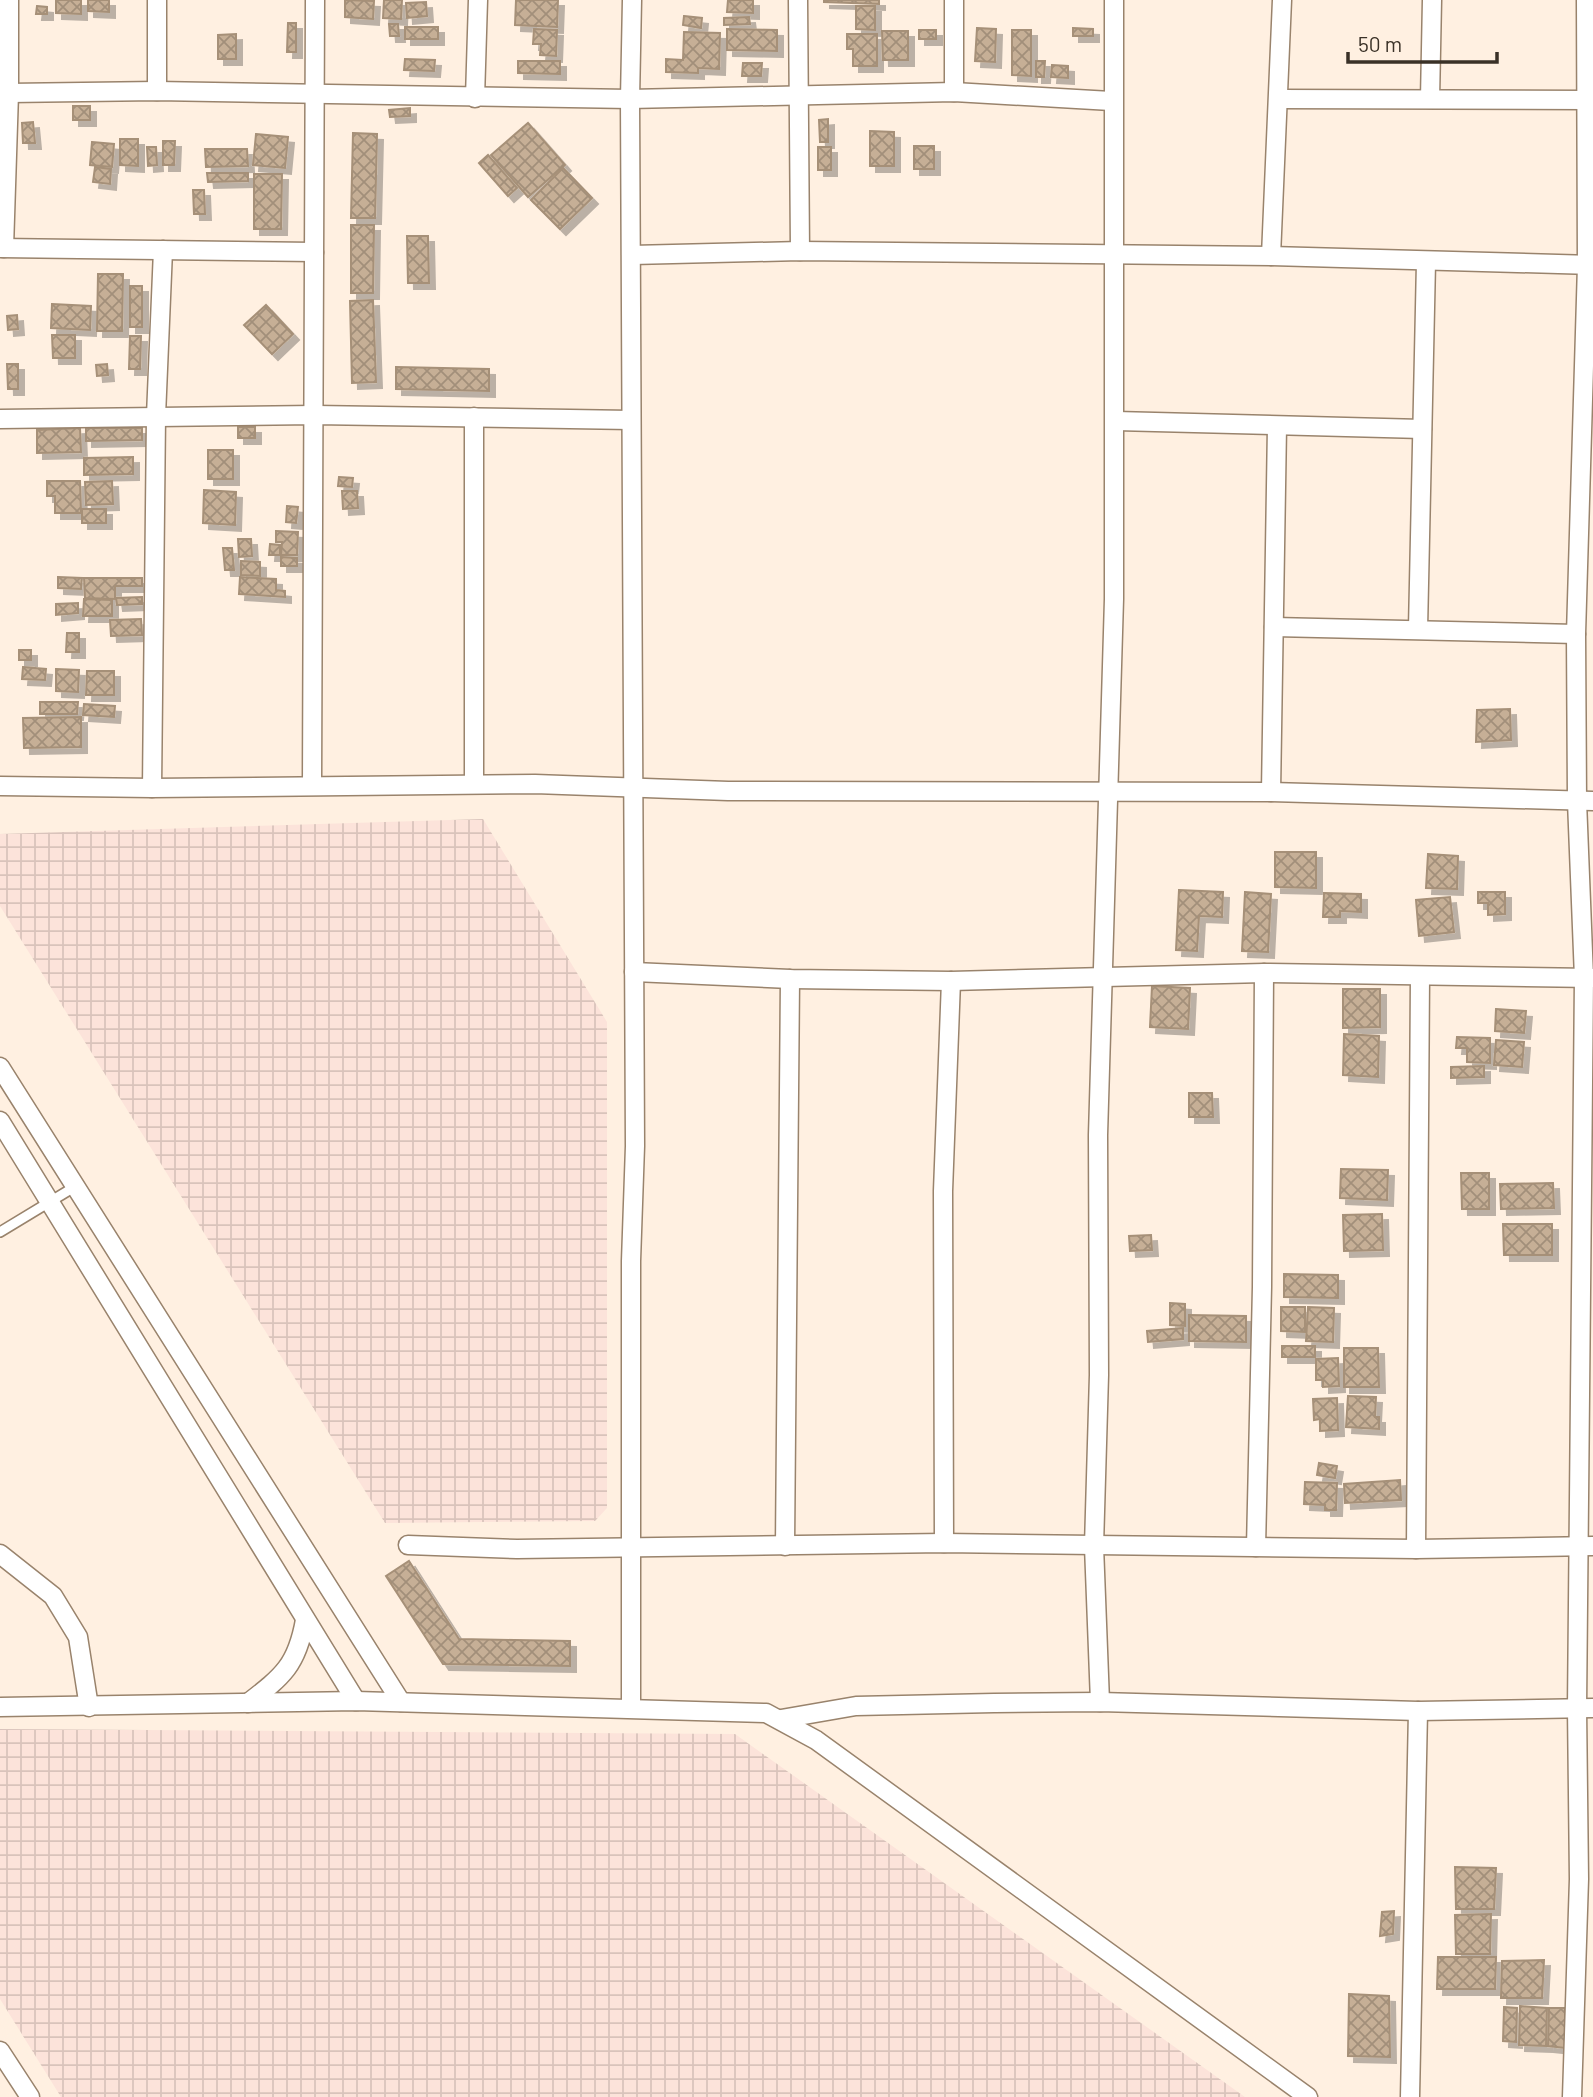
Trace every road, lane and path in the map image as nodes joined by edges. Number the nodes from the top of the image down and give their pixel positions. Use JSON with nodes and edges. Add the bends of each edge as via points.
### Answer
{"nodes":[{"id":1,"x":9,"y":0,"type":"edge"},
{"id":2,"x":157,"y":0,"type":"edge"},
{"id":3,"x":315,"y":0,"type":"edge"},
{"id":4,"x":478,"y":0,"type":"edge"},
{"id":5,"x":632,"y":0,"type":"edge"},
{"id":6,"x":798,"y":0,"type":"edge"},
{"id":7,"x":954,"y":0,"type":"edge"},
{"id":8,"x":1114,"y":0,"type":"edge"},
{"id":9,"x":1282,"y":0,"type":"edge"},
{"id":10,"x":1432,"y":0,"type":"edge"},
{"id":11,"x":1586,"y":0,"type":"edge"},
{"id":12,"x":157,"y":91,"type":"junction"},
{"id":13,"x":954,"y":92,"type":"junction"},
{"id":14,"x":9,"y":93,"type":"junction"},
{"id":15,"x":799,"y":94,"type":"junction"},
{"id":16,"x":313,"y":95,"type":"junction"},
{"id":17,"x":475,"y":98,"type":"junction"},
{"id":18,"x":630,"y":99,"type":"junction"},
{"id":19,"x":1279,"y":99,"type":"junction"},
{"id":20,"x":1430,"y":99,"type":"junction"},
{"id":21,"x":1586,"y":100,"type":"junction"},
{"id":22,"x":1111,"y":101,"type":"junction"},
{"id":23,"x":2,"y":248,"type":"edge"},
{"id":24,"x":163,"y":250,"type":"junction"},
{"id":25,"x":800,"y":251,"type":"junction"},
{"id":26,"x":314,"y":252,"type":"junction"},
{"id":27,"x":632,"y":255,"type":"junction"},
{"id":28,"x":1114,"y":256,"type":"junction"},
{"id":29,"x":1271,"y":256,"type":"junction"},
{"id":30,"x":1426,"y":262,"type":"junction"},
{"id":31,"x":1590,"y":265,"type":"edge"},
{"id":32,"x":315,"y":415,"type":"junction"},
{"id":33,"x":156,"y":416,"type":"junction"},
{"id":34,"x":474,"y":417,"type":"junction"},
{"id":35,"x":0,"y":419,"type":"edge"},
{"id":36,"x":631,"y":420,"type":"junction"},
{"id":37,"x":1116,"y":421,"type":"junction"},
{"id":38,"x":1277,"y":426,"type":"junction"},
{"id":39,"x":1422,"y":429,"type":"junction"},
{"id":40,"x":1274,"y":627,"type":"junction"},
{"id":41,"x":1418,"y":629,"type":"junction"},
{"id":42,"x":1576,"y":634,"type":"junction"},
{"id":43,"x":474,"y":784,"type":"junction"},
{"id":44,"x":312,"y":785,"type":"junction"},
{"id":45,"x":0,"y":786,"type":"edge"},
{"id":46,"x":152,"y":788,"type":"junction"},
{"id":47,"x":634,"y":789,"type":"junction"},
{"id":48,"x":1271,"y":792,"type":"junction"},
{"id":49,"x":1107,"y":793,"type":"junction"},
{"id":50,"x":1585,"y":801,"type":"edge"},
{"id":51,"x":634,"y":972,"type":"junction"},
{"id":52,"x":1264,"y":973,"type":"junction"},
{"id":53,"x":1420,"y":976,"type":"junction"},
{"id":54,"x":1102,"y":977,"type":"junction"},
{"id":55,"x":1589,"y":978,"type":"edge"},
{"id":56,"x":790,"y":979,"type":"junction"},
{"id":57,"x":951,"y":981,"type":"junction"},
{"id":58,"x":0,"y":1067,"type":"edge"},
{"id":59,"x":0,"y":1121,"type":"edge"},
{"id":60,"x":76,"y":1186,"type":"junction"},
{"id":61,"x":51,"y":1202,"type":"junction"},
{"id":62,"x":0,"y":1232,"type":"edge"},
{"id":63,"x":944,"y":1543,"type":"junction"},
{"id":64,"x":408,"y":1545,"type":"dead end"},
{"id":65,"x":631,"y":1546,"type":"junction"},
{"id":66,"x":785,"y":1546,"type":"junction"},
{"id":67,"x":1094,"y":1546,"type":"junction"},
{"id":68,"x":1586,"y":1546,"type":"edge"},
{"id":69,"x":1256,"y":1547,"type":"junction"},
{"id":70,"x":1416,"y":1549,"type":"junction"},
{"id":71,"x":0,"y":1554,"type":"edge"},
{"id":72,"x":305,"y":1620,"type":"junction"},
{"id":73,"x":356,"y":1701,"type":"junction"},
{"id":74,"x":401,"y":1702,"type":"junction"},
{"id":75,"x":1100,"y":1702,"type":"junction"},
{"id":76,"x":248,"y":1703,"type":"junction"},
{"id":77,"x":0,"y":1707,"type":"edge"},
{"id":78,"x":89,"y":1707,"type":"junction"},
{"id":79,"x":631,"y":1708,"type":"junction"},
{"id":80,"x":1585,"y":1708,"type":"edge"},
{"id":81,"x":1418,"y":1711,"type":"junction"},
{"id":82,"x":782,"y":1719,"type":"junction"},
{"id":83,"x":1586,"y":1878,"type":"edge"},
{"id":84,"x":0,"y":2051,"type":"edge"},
{"id":85,"x":30,"y":2097,"type":"edge"},
{"id":86,"x":1308,"y":2097,"type":"edge"},
{"id":87,"x":1410,"y":2097,"type":"edge"},
{"id":88,"x":1572,"y":2097,"type":"edge"}],
"edges":[{"from":1,"to":14,"type":"street"},
{"from":2,"to":12,"type":"street"},
{"from":3,"to":16,"type":"street"},
{"from":4,"to":17,"type":"street"},
{"from":5,"to":18,"type":"street"},
{"from":6,"to":15,"type":"street"},
{"from":7,"to":13,"type":"street"},
{"from":8,"to":22,"type":"street"},
{"from":9,"to":19,"type":"street"},
{"from":10,"to":20,"type":"street"},
{"from":11,"to":21,"type":"street"},
{"from":12,"to":14,"type":"street"},
{"from":12,"to":16,"type":"street"},
{"from":13,"to":15,"type":"street"},
{"from":13,"to":22,"type":"street"},
{"from":14,"to":23,"type":"street"},
{"from":15,"to":18,"type":"street"},
{"from":15,"to":25,"type":"street"},
{"from":16,"to":17,"type":"street"},
{"from":16,"to":26,"type":"street"},
{"from":17,"to":18,"type":"street"},
{"from":18,"to":27,"type":"street"},
{"from":19,"to":20,"type":"street"},
{"from":19,"to":29,"type":"street"},
{"from":20,"to":21,"type":"street"},
{"from":21,"to":31,"type":"street"},
{"from":22,"to":28,"type":"street"},
{"from":23,"to":24,"type":"street"},
{"from":24,"to":26,"type":"street"},
{"from":24,"to":33,"type":"street"},
{"from":25,"to":27,"type":"street"},
{"from":25,"to":28,"type":"street"},
{"from":26,"to":32,"type":"street"},
{"from":27,"to":36,"type":"street"},
{"from":28,"to":29,"type":"street"},
{"from":28,"to":37,"type":"street"},
{"from":29,"to":30,"type":"street"},
{"from":30,"to":31,"type":"street"},
{"from":30,"to":39,"type":"street"},
{"from":31,"to":42,"type":"street"},
{"from":32,"to":33,"type":"street"},
{"from":32,"to":34,"type":"street"},
{"from":32,"to":44,"type":"street"},
{"from":33,"to":35,"type":"street"},
{"from":33,"to":46,"type":"street"},
{"from":34,"to":36,"type":"street"},
{"from":34,"to":43,"type":"street"},
{"from":36,"to":47,"type":"street"},
{"from":37,"to":38,"type":"street"},
{"from":37,"to":49,"type":"street"},
{"from":38,"to":39,"type":"street"},
{"from":38,"to":40,"type":"street"},
{"from":39,"to":41,"type":"street"},
{"from":40,"to":41,"type":"street"},
{"from":40,"to":48,"type":"street"},
{"from":41,"to":42,"type":"street"},
{"from":42,"to":50,"type":"street"},
{"from":43,"to":44,"type":"street"},
{"from":43,"to":47,"type":"street"},
{"from":44,"to":46,"type":"street"},
{"from":45,"to":46,"type":"street"},
{"from":47,"to":49,"type":"street"},
{"from":47,"to":51,"type":"street"},
{"from":48,"to":49,"type":"street"},
{"from":48,"to":50,"type":"street"},
{"from":49,"to":54,"type":"street"},
{"from":50,"to":55,"type":"street"},
{"from":51,"to":56,"type":"street"},
{"from":51,"to":65,"type":"street"},
{"from":52,"to":53,"type":"street"},
{"from":52,"to":54,"type":"street"},
{"from":52,"to":69,"type":"street"},
{"from":53,"to":55,"type":"street"},
{"from":53,"to":70,"type":"street"},
{"from":54,"to":57,"type":"street"},
{"from":54,"to":67,"type":"street"},
{"from":55,"to":68,"type":"street"},
{"from":56,"to":57,"type":"street"},
{"from":56,"to":66,"type":"street"},
{"from":57,"to":63,"type":"street","via":[[943,1191]]},
{"from":58,"to":60,"type":"street"},
{"from":59,"to":61,"type":"street"},
{"from":60,"to":61,"type":"lane"},
{"from":60,"to":74,"type":"street"},
{"from":61,"to":62,"type":"lane"},
{"from":61,"to":72,"type":"street"},
{"from":63,"to":66,"type":"street"},
{"from":63,"to":67,"type":"street"},
{"from":64,"to":65,"type":"street","via":[[517,1549]]},
{"from":65,"to":66,"type":"street"},
{"from":65,"to":79,"type":"street"},
{"from":67,"to":69,"type":"street"},
{"from":67,"to":75,"type":"street"},
{"from":68,"to":70,"type":"street"},
{"from":68,"to":80,"type":"street"},
{"from":69,"to":70,"type":"street"},
{"from":71,"to":78,"type":"street","via":[[53,1596],[78,1637]]},
{"from":72,"to":73,"type":"street"},
{"from":72,"to":76,"type":"street","via":[[300,1650],[284,1675]]},
{"from":73,"to":74,"type":"street"},
{"from":73,"to":76,"type":"street"},
{"from":74,"to":79,"type":"street"},
{"from":75,"to":81,"type":"street"},
{"from":75,"to":82,"type":"street","via":[[856,1706]]},
{"from":76,"to":78,"type":"street"},
{"from":77,"to":78,"type":"street"},
{"from":79,"to":82,"type":"street","via":[[749,1710]]},
{"from":80,"to":81,"type":"street"},
{"from":80,"to":83,"type":"street"},
{"from":81,"to":87,"type":"street"},
{"from":82,"to":86,"type":"street"},
{"from":83,"to":88,"type":"street"},
{"from":84,"to":85,"type":"street"}]}
